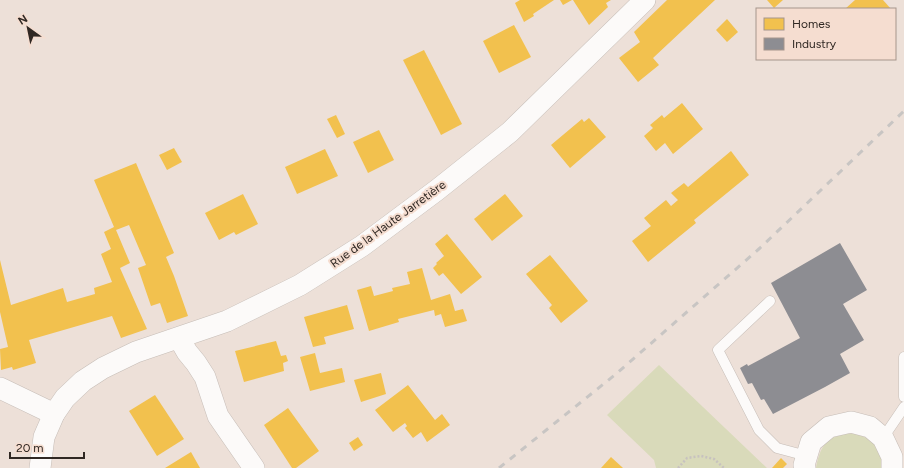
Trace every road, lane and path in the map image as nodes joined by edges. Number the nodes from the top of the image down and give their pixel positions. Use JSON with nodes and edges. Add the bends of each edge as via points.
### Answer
{"nodes":[{"id":1,"x":645,"y":0,"type":"edge"},
{"id":2,"x":770,"y":301,"type":"dead end"},
{"id":3,"x":179,"y":338,"type":"junction"},
{"id":4,"x":904,"y":358,"type":"edge"},
{"id":5,"x":0,"y":388,"type":"edge"},
{"id":6,"x":904,"y":397,"type":"edge"},
{"id":7,"x":904,"y":407,"type":"edge"},
{"id":8,"x":54,"y":414,"type":"junction"},
{"id":9,"x":883,"y":438,"type":"junction"},
{"id":10,"x":806,"y":462,"type":"edge"},
{"id":11,"x":40,"y":468,"type":"edge"},
{"id":12,"x":254,"y":468,"type":"edge"},
{"id":13,"x":678,"y":468,"type":"edge"},
{"id":14,"x":724,"y":468,"type":"edge"},
{"id":15,"x":892,"y":468,"type":"edge"}],
"edges":[{"from":1,"to":3,"type":"street","name":"Rue de la Haute Jarretière","via":[[510,132],[362,246],[300,285],[227,321]]},
{"from":2,"to":10,"type":"lane","via":[[718,350],[759,430],[778,448]]},
{"from":3,"to":8,"type":"street","name":"Rue de la Haute Jarretière","via":[[136,352],[103,368],[83,381],[65,398]]},
{"from":3,"to":12,"type":"street","via":[[205,377],[218,416]]},
{"from":4,"to":6,"type":"lane"},
{"from":5,"to":8,"type":"street"},
{"from":7,"to":9,"type":"lane"},
{"from":8,"to":11,"type":"street","name":"Rue de la Haute Jarretière","via":[[44,437]]},
{"from":9,"to":10,"type":"street","via":[[870,427],[851,422],[829,427],[810,442]]},
{"from":9,"to":15,"type":"street","via":[[892,458]]},
{"from":13,"to":14,"type":"path","via":[[688,458],[701,456],[714,459]]}]}
